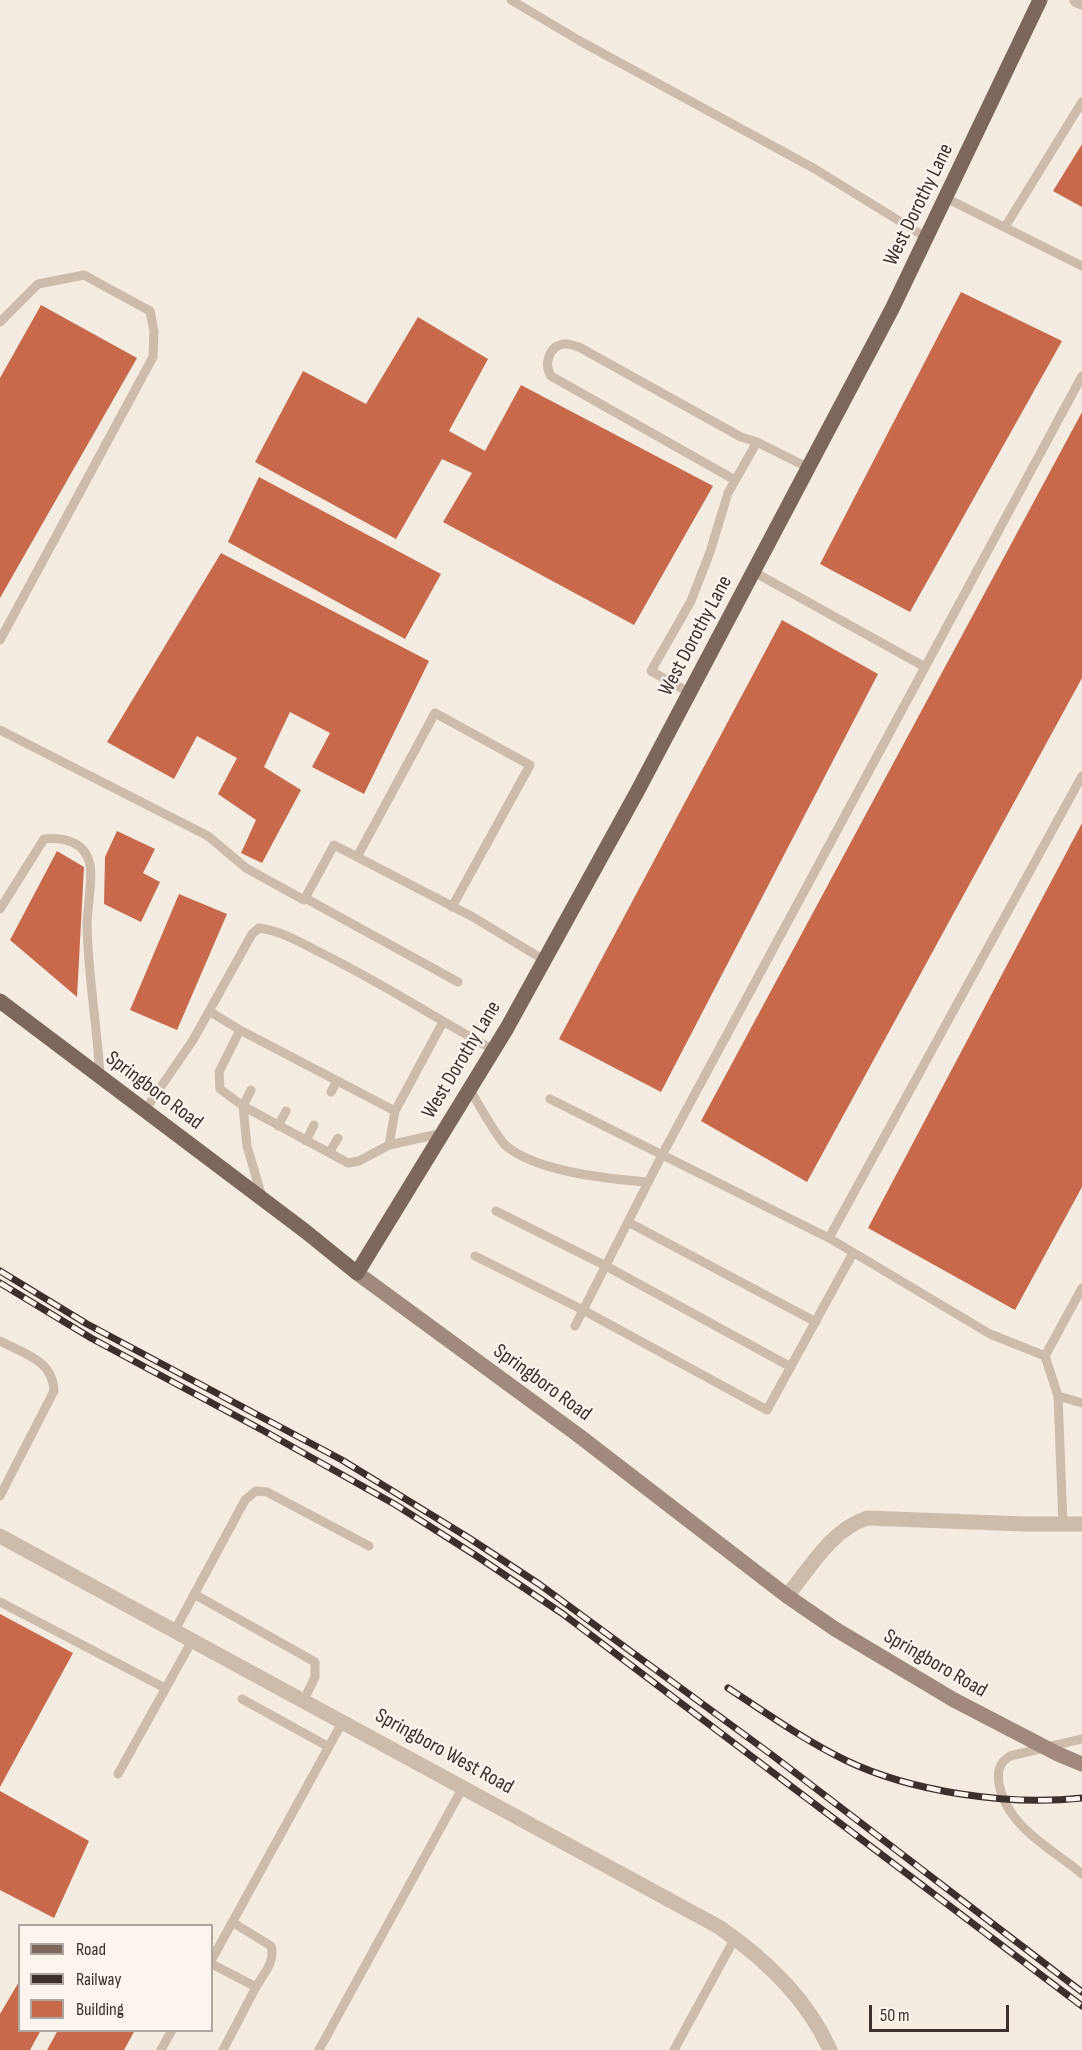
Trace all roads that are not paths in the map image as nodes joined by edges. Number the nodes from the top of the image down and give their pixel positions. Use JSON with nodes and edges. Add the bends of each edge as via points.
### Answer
{"nodes":[{"id":1,"x":511,"y":0,"type":"edge"},
{"id":2,"x":1040,"y":0,"type":"edge"},
{"id":3,"x":1077,"y":0,"type":"edge"},
{"id":4,"x":1082,"y":2,"type":"edge"},
{"id":5,"x":1082,"y":102,"type":"edge"},
{"id":6,"x":946,"y":198,"type":"junction"},
{"id":7,"x":1005,"y":227,"type":"junction"},
{"id":8,"x":927,"y":238,"type":"junction"},
{"id":9,"x":1082,"y":266,"type":"edge"},
{"id":10,"x":0,"y":322,"type":"edge"},
{"id":11,"x":1082,"y":376,"type":"edge"},
{"id":12,"x":757,"y":442,"type":"junction"},
{"id":13,"x":809,"y":468,"type":"junction"},
{"id":14,"x":735,"y":480,"type":"junction"},
{"id":15,"x":754,"y":572,"type":"junction"},
{"id":16,"x":0,"y":640,"type":"edge"},
{"id":17,"x":925,"y":667,"type":"junction"},
{"id":18,"x":690,"y":693,"type":"junction"},
{"id":19,"x":0,"y":730,"type":"edge"},
{"id":20,"x":1082,"y":776,"type":"edge"},
{"id":21,"x":357,"y":857,"type":"junction"},
{"id":22,"x":305,"y":898,"type":"junction"},
{"id":23,"x":452,"y":907,"type":"junction"},
{"id":24,"x":0,"y":909,"type":"edge"},
{"id":25,"x":544,"y":960,"type":"junction"},
{"id":26,"x":458,"y":982,"type":"dead end"},
{"id":27,"x":0,"y":1001,"type":"edge"},
{"id":28,"x":209,"y":1011,"type":"junction"},
{"id":29,"x":443,"y":1022,"type":"junction"},
{"id":30,"x":240,"y":1030,"type":"junction"},
{"id":31,"x":494,"y":1050,"type":"junction"},
{"id":32,"x":100,"y":1076,"type":"junction"},
{"id":33,"x":337,"y":1081,"type":"junction"},
{"id":34,"x":251,"y":1090,"type":"dead end"},
{"id":35,"x":470,"y":1090,"type":"junction"},
{"id":36,"x":331,"y":1092,"type":"dead end"},
{"id":37,"x":361,"y":1094,"type":"junction"},
{"id":38,"x":550,"y":1099,"type":"dead end"},
{"id":39,"x":356,"y":1104,"type":"dead end"},
{"id":40,"x":243,"y":1106,"type":"junction"},
{"id":41,"x":145,"y":1110,"type":"junction"},
{"id":42,"x":286,"y":1111,"type":"dead end"},
{"id":43,"x":395,"y":1111,"type":"junction"},
{"id":44,"x":314,"y":1125,"type":"dead end"},
{"id":45,"x":278,"y":1126,"type":"junction"},
{"id":46,"x":443,"y":1133,"type":"junction"},
{"id":47,"x":338,"y":1138,"type":"dead end"},
{"id":48,"x":306,"y":1141,"type":"junction"},
{"id":49,"x":389,"y":1145,"type":"junction"},
{"id":50,"x":329,"y":1153,"type":"junction"},
{"id":51,"x":662,"y":1155,"type":"junction"},
{"id":52,"x":648,"y":1182,"type":"junction"},
{"id":53,"x":262,"y":1199,"type":"junction"},
{"id":54,"x":496,"y":1211,"type":"dead end"},
{"id":55,"x":628,"y":1222,"type":"junction"},
{"id":56,"x":829,"y":1238,"type":"junction"},
{"id":57,"x":853,"y":1253,"type":"junction"},
{"id":58,"x":475,"y":1256,"type":"dead end"},
{"id":59,"x":606,"y":1266,"type":"junction"},
{"id":60,"x":357,"y":1274,"type":"junction"},
{"id":61,"x":1082,"y":1288,"type":"edge"},
{"id":62,"x":583,"y":1310,"type":"junction"},
{"id":63,"x":816,"y":1322,"type":"junction"},
{"id":64,"x":575,"y":1326,"type":"dead end"},
{"id":65,"x":0,"y":1341,"type":"edge"},
{"id":66,"x":1045,"y":1356,"type":"junction"},
{"id":67,"x":791,"y":1367,"type":"junction"},
{"id":68,"x":1058,"y":1396,"type":"junction"},
{"id":69,"x":1082,"y":1403,"type":"edge"},
{"id":70,"x":0,"y":1496,"type":"edge"},
{"id":71,"x":1063,"y":1524,"type":"junction"},
{"id":72,"x":1082,"y":1524,"type":"edge"},
{"id":73,"x":0,"y":1536,"type":"edge"},
{"id":74,"x":369,"y":1546,"type":"dead end"},
{"id":75,"x":194,"y":1594,"type":"junction"},
{"id":76,"x":787,"y":1596,"type":"junction"},
{"id":77,"x":0,"y":1602,"type":"edge"},
{"id":78,"x":175,"y":1630,"type":"junction"},
{"id":79,"x":193,"y":1640,"type":"junction"},
{"id":80,"x":165,"y":1688,"type":"junction"},
{"id":81,"x":242,"y":1699,"type":"dead end"},
{"id":82,"x":304,"y":1700,"type":"junction"},
{"id":83,"x":343,"y":1721,"type":"junction"},
{"id":84,"x":1082,"y":1740,"type":"edge"},
{"id":85,"x":329,"y":1747,"type":"junction"},
{"id":86,"x":1082,"y":1764,"type":"edge"},
{"id":87,"x":118,"y":1774,"type":"dead end"},
{"id":88,"x":463,"y":1787,"type":"junction"},
{"id":89,"x":1082,"y":1874,"type":"edge"},
{"id":90,"x":232,"y":1922,"type":"junction"},
{"id":91,"x":735,"y":1938,"type":"junction"},
{"id":92,"x":214,"y":1948,"type":"edge"},
{"id":93,"x":213,"y":1965,"type":"edge"},
{"id":94,"x":256,"y":1987,"type":"junction"},
{"id":95,"x":171,"y":2032,"type":"edge"},
{"id":96,"x":161,"y":2050,"type":"edge"},
{"id":97,"x":223,"y":2050,"type":"edge"},
{"id":98,"x":319,"y":2050,"type":"edge"},
{"id":99,"x":674,"y":2050,"type":"edge"},
{"id":100,"x":830,"y":2050,"type":"edge"}],
"edges":[{"from":1,"to":8,"type":"lane","via":[[815,169]]},
{"from":2,"to":6,"type":"main road","name":"West Dorothy Lane"},
{"from":3,"to":4,"type":"street"},
{"from":5,"to":7,"type":"lane"},
{"from":6,"to":7,"type":"lane"},
{"from":6,"to":8,"type":"main road","name":"West Dorothy Lane"},
{"from":7,"to":9,"type":"lane"},
{"from":8,"to":13,"type":"main road","name":"West Dorothy Lane"},
{"from":10,"to":16,"type":"lane","via":[[38,284],[84,275],[150,311],[154,331],[153,357]]},
{"from":11,"to":17,"type":"lane"},
{"from":12,"to":13,"type":"lane"},
{"from":12,"to":14,"type":"lane"},
{"from":12,"to":14,"type":"lane","via":[[741,437],[579,347],[565,343],[549,354],[546,369],[551,376]]},
{"from":13,"to":15,"type":"main road","name":"West Dorothy Lane"},
{"from":14,"to":18,"type":"lane","via":[[691,601],[651,671]]},
{"from":15,"to":17,"type":"lane"},
{"from":15,"to":18,"type":"main road","name":"West Dorothy Lane"},
{"from":17,"to":51,"type":"lane"},
{"from":18,"to":25,"type":"main road","name":"West Dorothy Lane"},
{"from":19,"to":22,"type":"lane","via":[[208,836],[246,868]]},
{"from":20,"to":56,"type":"lane"},
{"from":21,"to":22,"type":"lane","via":[[334,844]]},
{"from":21,"to":23,"type":"lane"},
{"from":21,"to":23,"type":"lane","via":[[435,713],[530,765]]},
{"from":22,"to":26,"type":"lane"},
{"from":23,"to":25,"type":"lane"},
{"from":24,"to":32,"type":"lane","via":[[44,839],[58,838],[84,850],[90,863],[87,924]]},
{"from":25,"to":31,"type":"main road","name":"West Dorothy Lane"},
{"from":27,"to":32,"type":"main road","name":"Springboro Road"},
{"from":28,"to":29,"type":"lane","via":[[259,928],[275,930],[345,965]]},
{"from":28,"to":30,"type":"lane"},
{"from":28,"to":41,"type":"lane"},
{"from":29,"to":31,"type":"lane"},
{"from":29,"to":43,"type":"lane"},
{"from":30,"to":33,"type":"lane","via":[[307,1071]]},
{"from":30,"to":40,"type":"lane","via":[[219,1072],[220,1089]]},
{"from":31,"to":35,"type":"main road","name":"West Dorothy Lane"},
{"from":32,"to":41,"type":"main road","name":"Springboro Road"},
{"from":33,"to":36,"type":"lane"},
{"from":33,"to":37,"type":"lane"},
{"from":34,"to":40,"type":"lane"},
{"from":35,"to":46,"type":"main road","name":"West Dorothy Lane"},
{"from":35,"to":52,"type":"lane","via":[[505,1144],[530,1160],[602,1178]]},
{"from":37,"to":39,"type":"lane"},
{"from":37,"to":43,"type":"lane"},
{"from":38,"to":51,"type":"lane"},
{"from":40,"to":45,"type":"lane"},
{"from":40,"to":53,"type":"lane","via":[[247,1146]]},
{"from":41,"to":53,"type":"main road","name":"Springboro Road"},
{"from":42,"to":45,"type":"lane"},
{"from":43,"to":49,"type":"lane"},
{"from":44,"to":48,"type":"lane"},
{"from":45,"to":48,"type":"lane"},
{"from":46,"to":49,"type":"lane"},
{"from":46,"to":60,"type":"main road","name":"West Dorothy Lane"},
{"from":47,"to":50,"type":"lane"},
{"from":48,"to":50,"type":"lane"},
{"from":49,"to":50,"type":"lane","via":[[354,1163]]},
{"from":51,"to":52,"type":"lane"},
{"from":51,"to":56,"type":"lane"},
{"from":52,"to":55,"type":"lane"},
{"from":53,"to":60,"type":"main road","name":"Springboro Road"},
{"from":54,"to":59,"type":"lane"},
{"from":55,"to":59,"type":"lane"},
{"from":55,"to":63,"type":"lane"},
{"from":56,"to":57,"type":"lane"},
{"from":57,"to":63,"type":"lane"},
{"from":57,"to":66,"type":"lane","via":[[990,1334]]},
{"from":58,"to":62,"type":"lane"},
{"from":59,"to":62,"type":"lane"},
{"from":59,"to":67,"type":"lane"},
{"from":60,"to":76,"type":"main road","name":"Springboro Road","via":[[578,1435]]},
{"from":61,"to":66,"type":"lane"},
{"from":62,"to":64,"type":"lane"},
{"from":62,"to":67,"type":"lane","via":[[767,1410]]},
{"from":63,"to":67,"type":"lane"},
{"from":65,"to":70,"type":"lane","via":[[45,1365],[53,1378],[54,1391]]},
{"from":66,"to":68,"type":"lane"},
{"from":68,"to":69,"type":"lane"},
{"from":68,"to":71,"type":"lane"},
{"from":71,"to":72,"type":"street"},
{"from":71,"to":76,"type":"street","via":[[867,1518],[838,1533]]},
{"from":73,"to":78,"type":"street","name":"Springboro West Road"},
{"from":74,"to":75,"type":"lane","via":[[267,1492],[256,1491],[245,1500]]},
{"from":75,"to":78,"type":"lane"},
{"from":75,"to":82,"type":"lane","via":[[315,1662],[315,1677]]},
{"from":76,"to":86,"type":"main road","name":"Springboro Road","bridge":true,"via":[[954,1700]]},
{"from":77,"to":80,"type":"lane"},
{"from":78,"to":79,"type":"street","name":"Springboro West Road"},
{"from":79,"to":80,"type":"lane"},
{"from":79,"to":82,"type":"street","name":"Springboro West Road"},
{"from":80,"to":87,"type":"lane"},
{"from":81,"to":85,"type":"lane"},
{"from":82,"to":83,"type":"street","name":"Springboro West Road"},
{"from":83,"to":85,"type":"lane"},
{"from":83,"to":88,"type":"street","name":"Springboro West Road"},
{"from":84,"to":89,"type":"lane","via":[[1010,1756],[999,1767],[1002,1798],[1014,1818]]},
{"from":85,"to":90,"type":"lane"},
{"from":88,"to":91,"type":"street","name":"Springboro West Road"},
{"from":88,"to":98,"type":"lane"},
{"from":90,"to":92,"type":"lane"},
{"from":90,"to":94,"type":"lane","via":[[271,1946],[272,1960]]},
{"from":91,"to":99,"type":"lane"},
{"from":91,"to":100,"type":"street","name":"Springboro West Road","via":[[789,1987]]},
{"from":93,"to":94,"type":"lane"},
{"from":94,"to":97,"type":"lane"},
{"from":95,"to":96,"type":"lane"}]}
